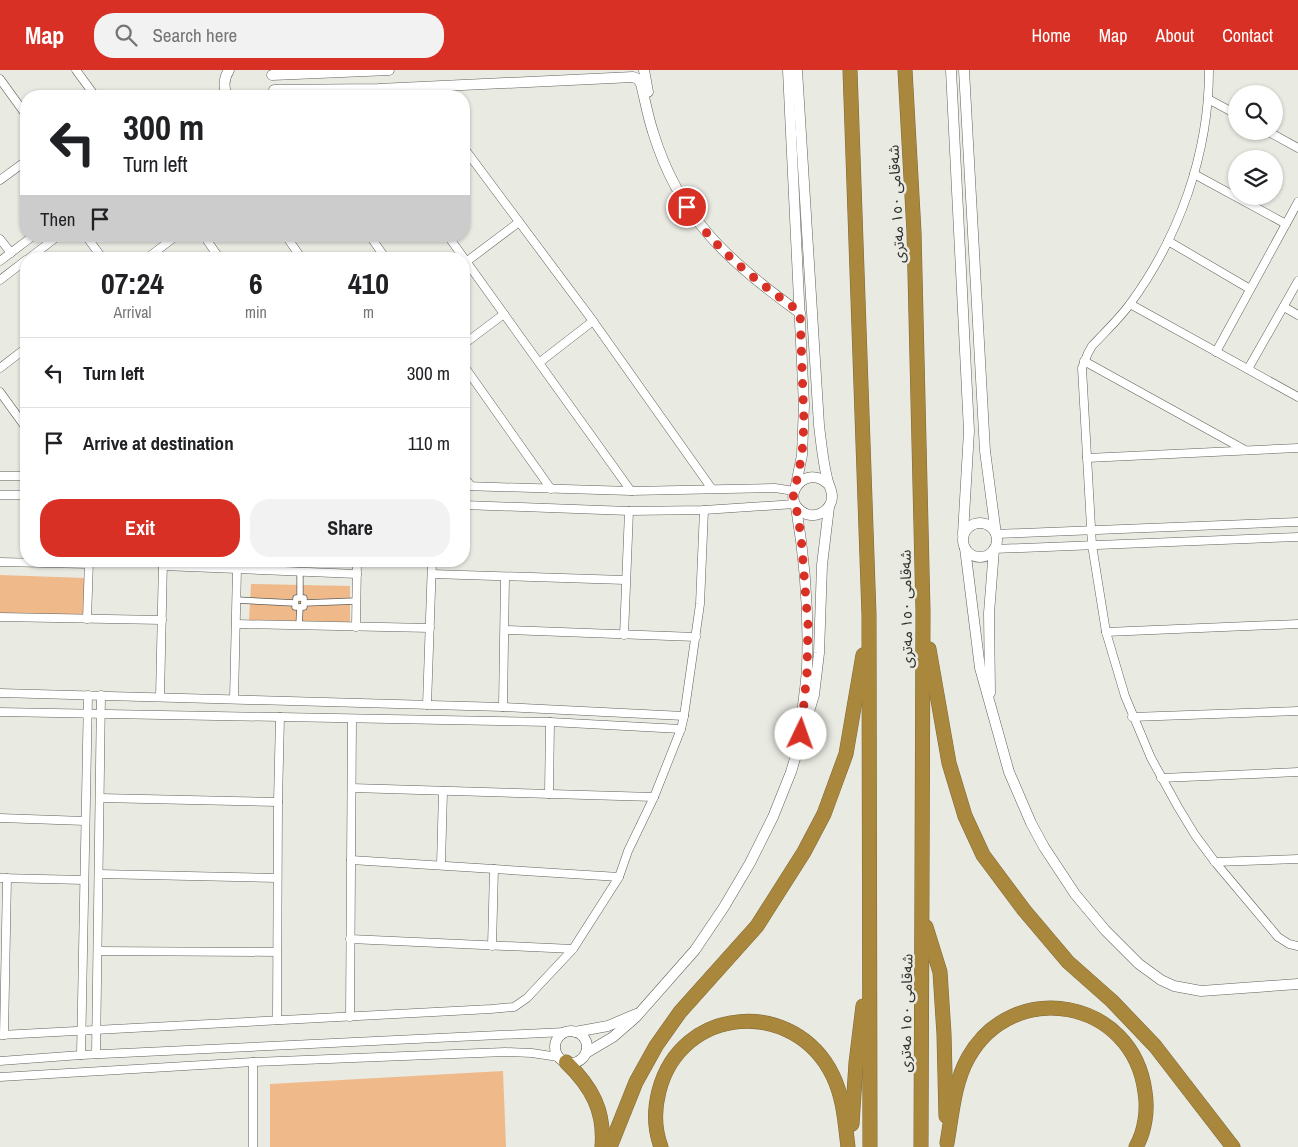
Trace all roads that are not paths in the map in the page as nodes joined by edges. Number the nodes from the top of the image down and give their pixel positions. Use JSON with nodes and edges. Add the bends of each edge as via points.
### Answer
{"nodes":[{"id":1,"x":76,"y":70,"type":"edge"},
{"id":2,"x":229,"y":70,"type":"edge"},
{"id":3,"x":389,"y":70,"type":"edge"},
{"id":4,"x":644,"y":70,"type":"edge"},
{"id":5,"x":788,"y":70,"type":"edge"},
{"id":6,"x":797,"y":70,"type":"edge"},
{"id":7,"x":850,"y":70,"type":"edge"},
{"id":8,"x":905,"y":70,"type":"edge"},
{"id":9,"x":951,"y":70,"type":"edge"},
{"id":10,"x":964,"y":70,"type":"edge"},
{"id":11,"x":1209,"y":70,"type":"edge"},
{"id":12,"x":332,"y":71,"type":"edge"},
{"id":13,"x":271,"y":73,"type":"edge"},
{"id":14,"x":624,"y":74,"type":"edge"},
{"id":15,"x":0,"y":80,"type":"edge"},
{"id":16,"x":417,"y":88,"type":"joint"},
{"id":17,"x":378,"y":89,"type":"joint"},
{"id":18,"x":91,"y":90,"type":"edge"},
{"id":19,"x":225,"y":90,"type":"edge"},
{"id":20,"x":272,"y":90,"type":"edge"},
{"id":21,"x":352,"y":90,"type":"edge"},
{"id":22,"x":1208,"y":99,"type":"junction"},
{"id":23,"x":20,"y":107,"type":"edge"},
{"id":24,"x":1228,"y":110,"type":"edge"},
{"id":25,"x":653,"y":132,"type":"junction"},
{"id":26,"x":1283,"y":140,"type":"edge"},
{"id":27,"x":1298,"y":148,"type":"edge"},
{"id":28,"x":470,"y":156,"type":"edge"},
{"id":29,"x":20,"y":165,"type":"edge"},
{"id":30,"x":1194,"y":174,"type":"junction"},
{"id":31,"x":0,"y":180,"type":"edge"},
{"id":32,"x":1298,"y":202,"type":"edge"},
{"id":33,"x":519,"y":222,"type":"junction"},
{"id":34,"x":1286,"y":224,"type":"junction"},
{"id":35,"x":0,"y":239,"type":"edge"},
{"id":36,"x":1168,"y":241,"type":"junction"},
{"id":37,"x":25,"y":242,"type":"edge"},
{"id":38,"x":50,"y":242,"type":"edge"},
{"id":39,"x":168,"y":242,"type":"edge"},
{"id":40,"x":37,"y":252,"type":"edge"},
{"id":41,"x":155,"y":252,"type":"edge"},
{"id":42,"x":11,"y":253,"type":"junction"},
{"id":43,"x":470,"y":259,"type":"edge"},
{"id":44,"x":0,"y":261,"type":"edge"},
{"id":45,"x":20,"y":265,"type":"edge"},
{"id":46,"x":470,"y":267,"type":"edge"},
{"id":47,"x":0,"y":280,"type":"edge"},
{"id":48,"x":1298,"y":281,"type":"edge"},
{"id":49,"x":1250,"y":289,"type":"junction"},
{"id":50,"x":1130,"y":304,"type":"junction"},
{"id":51,"x":1284,"y":307,"type":"junction"},
{"id":52,"x":800,"y":312,"type":"junction"},
{"id":53,"x":504,"y":314,"type":"junction"},
{"id":54,"x":1298,"y":315,"type":"edge"},
{"id":55,"x":593,"y":321,"type":"junction"},
{"id":56,"x":470,"y":340,"type":"edge"},
{"id":57,"x":1216,"y":352,"type":"junction"},
{"id":58,"x":20,"y":353,"type":"edge"},
{"id":59,"x":1084,"y":361,"type":"junction"},
{"id":60,"x":540,"y":362,"type":"junction"},
{"id":61,"x":0,"y":368,"type":"edge"},
{"id":62,"x":1248,"y":369,"type":"junction"},
{"id":63,"x":470,"y":374,"type":"edge"},
{"id":64,"x":0,"y":392,"type":"edge"},
{"id":65,"x":1298,"y":397,"type":"edge"},
{"id":66,"x":20,"y":420,"type":"edge"},
{"id":67,"x":1298,"y":448,"type":"edge"},
{"id":68,"x":1245,"y":450,"type":"junction"},
{"id":69,"x":1087,"y":458,"type":"junction"},
{"id":70,"x":0,"y":476,"type":"edge"},
{"id":71,"x":20,"y":476,"type":"edge"},
{"id":72,"x":828,"y":484,"type":"junction"},
{"id":73,"x":470,"y":486,"type":"edge"},
{"id":74,"x":551,"y":489,"type":"junction"},
{"id":75,"x":712,"y":489,"type":"junction"},
{"id":76,"x":795,"y":489,"type":"junction"},
{"id":77,"x":631,"y":491,"type":"junction"},
{"id":78,"x":0,"y":495,"type":"edge"},
{"id":79,"x":20,"y":495,"type":"edge"},
{"id":80,"x":470,"y":505,"type":"edge"},
{"id":81,"x":796,"y":505,"type":"junction"},
{"id":82,"x":829,"y":507,"type":"junction"},
{"id":83,"x":704,"y":510,"type":"junction"},
{"id":84,"x":629,"y":511,"type":"junction"},
{"id":85,"x":1298,"y":522,"type":"edge"},
{"id":86,"x":1091,"y":530,"type":"junction"},
{"id":87,"x":963,"y":534,"type":"junction"},
{"id":88,"x":996,"y":534,"type":"junction"},
{"id":89,"x":1298,"y":537,"type":"edge"},
{"id":90,"x":1092,"y":545,"type":"junction"},
{"id":91,"x":965,"y":548,"type":"junction"},
{"id":92,"x":994,"y":549,"type":"junction"},
{"id":93,"x":0,"y":562,"type":"edge"},
{"id":94,"x":20,"y":562,"type":"edge"},
{"id":95,"x":89,"y":567,"type":"edge"},
{"id":96,"x":163,"y":567,"type":"edge"},
{"id":97,"x":207,"y":567,"type":"edge"},
{"id":98,"x":357,"y":567,"type":"edge"},
{"id":99,"x":432,"y":567,"type":"edge"},
{"id":100,"x":237,"y":569,"type":"junction"},
{"id":101,"x":300,"y":571,"type":"junction"},
{"id":102,"x":357,"y":574,"type":"junction"},
{"id":103,"x":432,"y":574,"type":"junction"},
{"id":104,"x":505,"y":576,"type":"junction"},
{"id":105,"x":625,"y":580,"type":"junction"},
{"id":106,"x":236,"y":600,"type":"junction"},
{"id":107,"x":356,"y":601,"type":"junction"},
{"id":108,"x":300,"y":603,"type":"junction"},
{"id":109,"x":923,"y":611,"type":"junction"},
{"id":110,"x":869,"y":615,"type":"junction"},
{"id":111,"x":0,"y":617,"type":"edge"},
{"id":112,"x":87,"y":619,"type":"junction"},
{"id":113,"x":162,"y":620,"type":"junction"},
{"id":114,"x":236,"y":624,"type":"junction"},
{"id":115,"x":1298,"y":624,"type":"edge"},
{"id":116,"x":299,"y":625,"type":"junction"},
{"id":117,"x":356,"y":627,"type":"junction"},
{"id":118,"x":430,"y":628,"type":"junction"},
{"id":119,"x":504,"y":630,"type":"junction"},
{"id":120,"x":1106,"y":632,"type":"junction"},
{"id":121,"x":624,"y":635,"type":"junction"},
{"id":122,"x":696,"y":637,"type":"junction"},
{"id":123,"x":0,"y":693,"type":"edge"},
{"id":124,"x":88,"y":695,"type":"junction"},
{"id":125,"x":102,"y":695,"type":"junction"},
{"id":126,"x":160,"y":697,"type":"junction"},
{"id":127,"x":234,"y":699,"type":"junction"},
{"id":128,"x":990,"y":699,"type":"junction"},
{"id":129,"x":428,"y":705,"type":"junction"},
{"id":130,"x":503,"y":707,"type":"junction"},
{"id":131,"x":1298,"y":711,"type":"edge"},
{"id":132,"x":0,"y":712,"type":"edge"},
{"id":133,"x":87,"y":714,"type":"junction"},
{"id":134,"x":101,"y":714,"type":"junction"},
{"id":135,"x":684,"y":716,"type":"junction"},
{"id":136,"x":280,"y":717,"type":"junction"},
{"id":137,"x":1132,"y":717,"type":"junction"},
{"id":138,"x":352,"y":719,"type":"junction"},
{"id":139,"x":550,"y":722,"type":"junction"},
{"id":140,"x":681,"y":729,"type":"junction"},
{"id":141,"x":801,"y":734,"type":"junction"},
{"id":142,"x":1298,"y":772,"type":"edge"},
{"id":143,"x":1161,"y":778,"type":"junction"},
{"id":144,"x":352,"y":788,"type":"junction"},
{"id":145,"x":443,"y":791,"type":"junction"},
{"id":146,"x":549,"y":794,"type":"junction"},
{"id":147,"x":654,"y":797,"type":"junction"},
{"id":148,"x":100,"y":798,"type":"junction"},
{"id":149,"x":278,"y":802,"type":"junction"},
{"id":150,"x":0,"y":818,"type":"edge"},
{"id":151,"x":85,"y":821,"type":"junction"},
{"id":152,"x":1298,"y":859,"type":"edge"},
{"id":153,"x":351,"y":860,"type":"junction"},
{"id":154,"x":1215,"y":862,"type":"junction"},
{"id":155,"x":441,"y":865,"type":"junction"},
{"id":156,"x":494,"y":868,"type":"junction"},
{"id":157,"x":99,"y":874,"type":"junction"},
{"id":158,"x":619,"y":877,"type":"junction"},
{"id":159,"x":4,"y":878,"type":"edge"},
{"id":160,"x":277,"y":878,"type":"junction"},
{"id":161,"x":84,"y":880,"type":"junction"},
{"id":162,"x":870,"y":915,"type":"junction"},
{"id":163,"x":923,"y":916,"type":"junction"},
{"id":164,"x":350,"y":939,"type":"junction"},
{"id":165,"x":492,"y":946,"type":"junction"},
{"id":166,"x":1298,"y":946,"type":"edge"},
{"id":167,"x":573,"y":949,"type":"junction"},
{"id":168,"x":98,"y":951,"type":"junction"},
{"id":169,"x":277,"y":952,"type":"junction"},
{"id":170,"x":1298,"y":984,"type":"edge"},
{"id":171,"x":647,"y":1006,"type":"junction"},
{"id":172,"x":350,"y":1017,"type":"junction"},
{"id":173,"x":277,"y":1020,"type":"junction"},
{"id":174,"x":97,"y":1029,"type":"junction"},
{"id":175,"x":81,"y":1030,"type":"junction"},
{"id":176,"x":570,"y":1032,"type":"junction"},
{"id":177,"x":2,"y":1035,"type":"edge"},
{"id":178,"x":586,"y":1053,"type":"junction"},
{"id":179,"x":96,"y":1054,"type":"junction"},
{"id":180,"x":81,"y":1055,"type":"junction"},
{"id":181,"x":562,"y":1060,"type":"junction"},
{"id":182,"x":0,"y":1061,"type":"edge"},
{"id":183,"x":253,"y":1062,"type":"junction"},
{"id":184,"x":0,"y":1077,"type":"edge"},
{"id":185,"x":947,"y":1145,"type":"edge"},
{"id":186,"x":253,"y":1147,"type":"edge"},
{"id":187,"x":602,"y":1147,"type":"edge"},
{"id":188,"x":610,"y":1147,"type":"edge"},
{"id":189,"x":661,"y":1147,"type":"edge"},
{"id":190,"x":849,"y":1147,"type":"edge"},
{"id":191,"x":870,"y":1147,"type":"edge"},
{"id":192,"x":921,"y":1147,"type":"edge"},
{"id":193,"x":1136,"y":1147,"type":"edge"},
{"id":194,"x":1233,"y":1147,"type":"edge"}],
"edges":[{"from":1,"to":18,"type":"street"},
{"from":2,"to":19,"type":"street"},
{"from":3,"to":12,"type":"street"},
{"from":4,"to":25,"type":"street"},
{"from":5,"to":52,"type":"street"},
{"from":6,"to":72,"type":"street","via":[[819,425]]},
{"from":7,"to":110,"type":"highway"},
{"from":8,"to":109,"type":"highway","name":"شەقامی ١٥٠ مەتری","via":[[914,232]]},
{"from":9,"to":87,"type":"street","via":[[969,431]]},
{"from":10,"to":88,"type":"street","via":[[985,451]]},
{"from":11,"to":22,"type":"street"},
{"from":12,"to":13,"type":"street"},
{"from":13,"to":20,"type":"street"},
{"from":14,"to":16,"type":"street"},
{"from":14,"to":25,"type":"street","via":[[638,79],[641,84]]},
{"from":15,"to":23,"type":"street"},
{"from":16,"to":17,"type":"street"},
{"from":17,"to":21,"type":"street"},
{"from":22,"to":24,"type":"street"},
{"from":22,"to":30,"type":"street"},
{"from":25,"to":52,"type":"street","via":[[679,194],[714,242],[760,284]]},
{"from":26,"to":27,"type":"street"},
{"from":28,"to":33,"type":"street"},
{"from":29,"to":31,"type":"street"},
{"from":30,"to":34,"type":"street"},
{"from":30,"to":36,"type":"street"},
{"from":32,"to":34,"type":"street"},
{"from":33,"to":43,"type":"street"},
{"from":33,"to":55,"type":"street"},
{"from":34,"to":49,"type":"street"},
{"from":35,"to":42,"type":"street"},
{"from":36,"to":49,"type":"street"},
{"from":36,"to":50,"type":"street"},
{"from":37,"to":42,"type":"street"},
{"from":38,"to":40,"type":"street"},
{"from":39,"to":41,"type":"street"},
{"from":42,"to":44,"type":"street"},
{"from":45,"to":47,"type":"street"},
{"from":46,"to":53,"type":"street"},
{"from":48,"to":51,"type":"street"},
{"from":49,"to":57,"type":"street"},
{"from":50,"to":57,"type":"street"},
{"from":50,"to":59,"type":"street","via":[[1092,346]]},
{"from":51,"to":54,"type":"street"},
{"from":51,"to":62,"type":"street"},
{"from":52,"to":76,"type":"street","via":[[804,422]]},
{"from":53,"to":56,"type":"street"},
{"from":53,"to":60,"type":"street"},
{"from":55,"to":60,"type":"street"},
{"from":55,"to":75,"type":"street"},
{"from":57,"to":62,"type":"street"},
{"from":58,"to":61,"type":"street"},
{"from":59,"to":68,"type":"street"},
{"from":59,"to":69,"type":"street"},
{"from":60,"to":77,"type":"street"},
{"from":62,"to":65,"type":"street"},
{"from":63,"to":74,"type":"street"},
{"from":64,"to":66,"type":"street"},
{"from":67,"to":68,"type":"street"},
{"from":68,"to":69,"type":"street"},
{"from":69,"to":86,"type":"street"},
{"from":70,"to":71,"type":"street"},
{"from":72,"to":76,"type":"street","via":[[819,478],[808,478],[798,483]]},
{"from":72,"to":82,"type":"street","via":[[832,496]]},
{"from":73,"to":74,"type":"street"},
{"from":74,"to":77,"type":"street"},
{"from":75,"to":76,"type":"street"},
{"from":75,"to":77,"type":"street"},
{"from":76,"to":81,"type":"street"},
{"from":78,"to":79,"type":"street"},
{"from":80,"to":84,"type":"street"},
{"from":81,"to":82,"type":"street","via":[[812,515]]},
{"from":81,"to":83,"type":"street"},
{"from":81,"to":141,"type":"street","via":[[808,625]]},
{"from":82,"to":141,"type":"street","via":[[821,585],[818,674],[809,715]]},
{"from":83,"to":84,"type":"street"},
{"from":83,"to":122,"type":"street"},
{"from":84,"to":105,"type":"street"},
{"from":85,"to":86,"type":"street"},
{"from":86,"to":88,"type":"street"},
{"from":86,"to":90,"type":"street"},
{"from":87,"to":88,"type":"street","via":[[970,526],[980,523],[989,526]]},
{"from":87,"to":91,"type":"street"},
{"from":88,"to":92,"type":"street"},
{"from":89,"to":90,"type":"street"},
{"from":90,"to":92,"type":"street"},
{"from":90,"to":120,"type":"street"},
{"from":91,"to":92,"type":"street","via":[[977,556],[986,555]]},
{"from":91,"to":128,"type":"street","via":[[978,657]]},
{"from":92,"to":128,"type":"street","via":[[989,613]]},
{"from":93,"to":94,"type":"street"},
{"from":95,"to":112,"type":"street"},
{"from":96,"to":113,"type":"street"},
{"from":97,"to":100,"type":"street"},
{"from":98,"to":102,"type":"street"},
{"from":99,"to":103,"type":"street"},
{"from":100,"to":101,"type":"street"},
{"from":100,"to":106,"type":"street"},
{"from":101,"to":102,"type":"street"},
{"from":101,"to":108,"type":"street"},
{"from":102,"to":107,"type":"street"},
{"from":103,"to":104,"type":"street"},
{"from":103,"to":118,"type":"street"},
{"from":104,"to":105,"type":"street"},
{"from":104,"to":119,"type":"street"},
{"from":105,"to":121,"type":"street"},
{"from":106,"to":108,"type":"street"},
{"from":106,"to":114,"type":"street"},
{"from":107,"to":108,"type":"street"},
{"from":107,"to":117,"type":"street"},
{"from":108,"to":116,"type":"street"},
{"from":109,"to":163,"type":"highway","name":"شەقامی ١٥٠ مەتری"},
{"from":109,"to":194,"type":"highway","via":[[949,763],[965,816],[983,855],[1068,962],[1112,1001],[1154,1046]]},
{"from":110,"to":162,"type":"highway"},
{"from":110,"to":188,"type":"highway","via":[[846,754],[824,814],[757,926],[693,996],[656,1046],[633,1088]]},
{"from":111,"to":112,"type":"street"},
{"from":112,"to":113,"type":"street"},
{"from":113,"to":126,"type":"street"},
{"from":114,"to":116,"type":"street"},
{"from":114,"to":127,"type":"street"},
{"from":115,"to":120,"type":"street"},
{"from":116,"to":117,"type":"street"},
{"from":117,"to":118,"type":"street"},
{"from":118,"to":129,"type":"street"},
{"from":119,"to":121,"type":"street"},
{"from":119,"to":130,"type":"street"},
{"from":120,"to":137,"type":"street"},
{"from":121,"to":122,"type":"street"},
{"from":122,"to":135,"type":"street"},
{"from":123,"to":124,"type":"street"},
{"from":124,"to":125,"type":"street"},
{"from":124,"to":133,"type":"street"},
{"from":125,"to":126,"type":"street"},
{"from":125,"to":134,"type":"street"},
{"from":126,"to":127,"type":"street"},
{"from":127,"to":129,"type":"street"},
{"from":128,"to":170,"type":"street","via":[[1009,772],[1044,847],[1089,912],[1139,964],[1161,980],[1187,989]]},
{"from":129,"to":130,"type":"street"},
{"from":130,"to":135,"type":"street"},
{"from":131,"to":137,"type":"street"},
{"from":132,"to":133,"type":"street"},
{"from":133,"to":134,"type":"street"},
{"from":133,"to":151,"type":"street"},
{"from":134,"to":136,"type":"street"},
{"from":134,"to":148,"type":"street"},
{"from":135,"to":140,"type":"street"},
{"from":136,"to":138,"type":"street"},
{"from":136,"to":149,"type":"street"},
{"from":137,"to":143,"type":"street"},
{"from":138,"to":139,"type":"street"},
{"from":138,"to":144,"type":"street"},
{"from":139,"to":140,"type":"street"},
{"from":139,"to":146,"type":"street"},
{"from":140,"to":147,"type":"street"},
{"from":141,"to":171,"type":"street","via":[[791,772],[750,863],[695,950]]},
{"from":142,"to":143,"type":"street"},
{"from":143,"to":154,"type":"street"},
{"from":144,"to":145,"type":"street"},
{"from":144,"to":153,"type":"street"},
{"from":145,"to":146,"type":"street"},
{"from":145,"to":155,"type":"street"},
{"from":146,"to":147,"type":"street"},
{"from":147,"to":158,"type":"street"},
{"from":148,"to":149,"type":"street"},
{"from":148,"to":157,"type":"street"},
{"from":149,"to":160,"type":"street"},
{"from":150,"to":151,"type":"street"},
{"from":151,"to":161,"type":"street"},
{"from":152,"to":154,"type":"street"},
{"from":153,"to":155,"type":"street"},
{"from":153,"to":164,"type":"street"},
{"from":154,"to":166,"type":"street","via":[[1278,937]]},
{"from":155,"to":156,"type":"street"},
{"from":156,"to":158,"type":"street"},
{"from":156,"to":165,"type":"street"},
{"from":157,"to":160,"type":"street"},
{"from":157,"to":168,"type":"street"},
{"from":158,"to":167,"type":"street"},
{"from":159,"to":161,"type":"street"},
{"from":159,"to":177,"type":"street"},
{"from":160,"to":169,"type":"street"},
{"from":161,"to":175,"type":"street"},
{"from":162,"to":190,"type":"highway"},
{"from":162,"to":191,"type":"highway"},
{"from":163,"to":185,"type":"highway","via":[[940,972]]},
{"from":163,"to":192,"type":"highway","name":"شەقامی ١٥٠ مەتری"},
{"from":164,"to":165,"type":"street"},
{"from":164,"to":172,"type":"street"},
{"from":165,"to":167,"type":"street"},
{"from":167,"to":172,"type":"street","via":[[527,998],[514,1007]]},
{"from":168,"to":169,"type":"street"},
{"from":168,"to":174,"type":"street"},
{"from":169,"to":173,"type":"street"},
{"from":171,"to":176,"type":"street","via":[[618,1022]]},
{"from":171,"to":178,"type":"street","via":[[613,1037]]},
{"from":172,"to":173,"type":"street"},
{"from":173,"to":174,"type":"street"},
{"from":174,"to":175,"type":"street"},
{"from":174,"to":179,"type":"street"},
{"from":175,"to":177,"type":"street"},
{"from":175,"to":180,"type":"street"},
{"from":176,"to":178,"type":"street","via":[[580,1034],[586,1042]]},
{"from":176,"to":179,"type":"street"},
{"from":176,"to":181,"type":"street","via":[[556,1041],[555,1049]]},
{"from":178,"to":181,"type":"street","via":[[571,1063]]},
{"from":179,"to":180,"type":"street"},
{"from":180,"to":182,"type":"street"},
{"from":181,"to":183,"type":"street","via":[[519,1052]]},
{"from":181,"to":187,"type":"highway","via":[[588,1087],[598,1106]]},
{"from":183,"to":184,"type":"street"},
{"from":183,"to":186,"type":"street"},
{"from":185,"to":193,"type":"highway","via":[[961,1074],[981,1040],[998,1025],[1019,1014],[1056,1008],[1081,1012],[1102,1022],[1119,1035],[1132,1052],[1141,1072],[1146,1096],[1144,1121]]},
{"from":189,"to":190,"type":"highway","via":[[655,1106],[672,1060],[701,1033],[739,1021],[760,1021],[779,1026],[813,1048],[837,1086]]}]}
